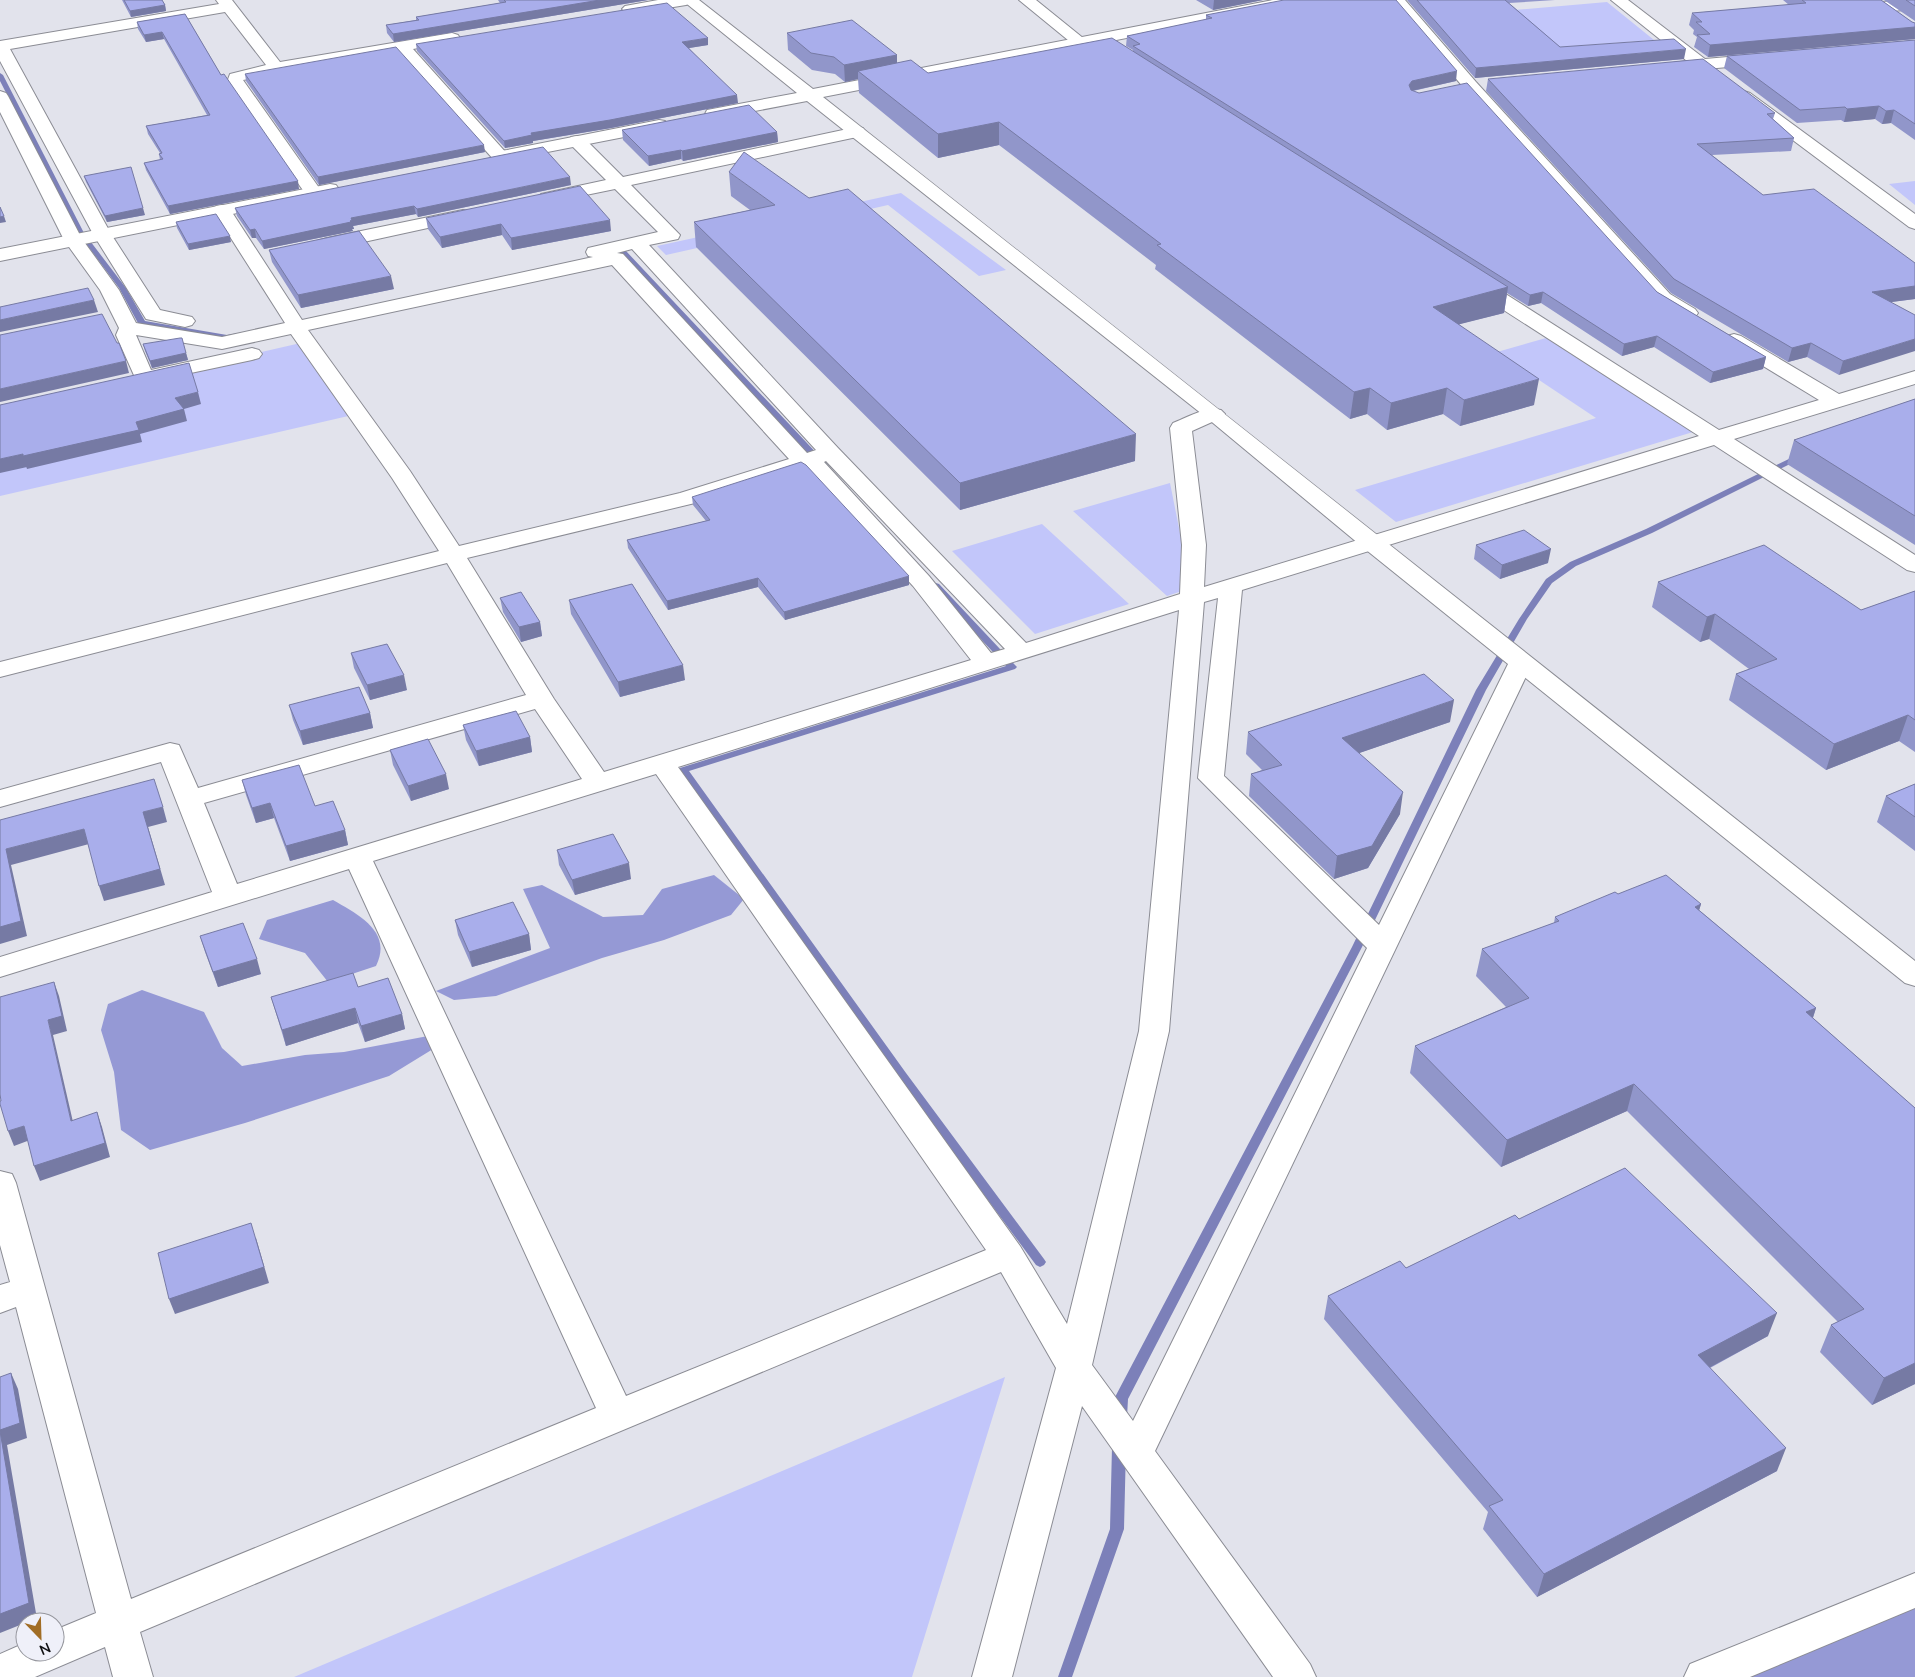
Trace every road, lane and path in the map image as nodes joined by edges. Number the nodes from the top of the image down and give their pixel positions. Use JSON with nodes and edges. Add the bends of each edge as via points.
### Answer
{"nodes":[{"id":1,"x":686,"y":0,"type":"edge"},
{"id":2,"x":690,"y":0,"type":"edge"},
{"id":3,"x":1028,"y":0,"type":"edge"},
{"id":4,"x":1296,"y":0,"type":"edge"},
{"id":5,"x":1397,"y":0,"type":"edge"},
{"id":6,"x":1618,"y":0,"type":"edge"},
{"id":7,"x":1265,"y":2,"type":"edge"},
{"id":8,"x":226,"y":4,"type":"edge"},
{"id":9,"x":1876,"y":4,"type":"edge"},
{"id":10,"x":1915,"y":4,"type":"edge"},
{"id":11,"x":617,"y":11,"type":"edge"},
{"id":12,"x":1902,"y":20,"type":"edge"},
{"id":13,"x":470,"y":35,"type":"edge"},
{"id":14,"x":1089,"y":40,"type":"junction"},
{"id":15,"x":0,"y":46,"type":"edge"},
{"id":16,"x":402,"y":47,"type":"junction"},
{"id":17,"x":1115,"y":53,"type":"edge"},
{"id":18,"x":1779,"y":57,"type":"edge"},
{"id":19,"x":1702,"y":64,"type":"junction"},
{"id":20,"x":276,"y":68,"type":"junction"},
{"id":21,"x":1654,"y":68,"type":"edge"},
{"id":22,"x":1718,"y":76,"type":"edge"},
{"id":23,"x":1490,"y":83,"type":"edge"},
{"id":24,"x":1462,"y":87,"type":"junction"},
{"id":25,"x":1733,"y":88,"type":"edge"},
{"id":26,"x":810,"y":95,"type":"junction"},
{"id":27,"x":0,"y":96,"type":"edge"},
{"id":28,"x":694,"y":118,"type":"edge"},
{"id":29,"x":674,"y":122,"type":"edge"},
{"id":30,"x":858,"y":132,"type":"junction"},
{"id":31,"x":577,"y":141,"type":"junction"},
{"id":32,"x":500,"y":156,"type":"junction"},
{"id":33,"x":481,"y":160,"type":"edge"},
{"id":34,"x":619,"y":183,"type":"junction"},
{"id":35,"x":350,"y":185,"type":"edge"},
{"id":36,"x":313,"y":192,"type":"junction"},
{"id":37,"x":533,"y":201,"type":"edge"},
{"id":38,"x":222,"y":210,"type":"junction"},
{"id":39,"x":485,"y":211,"type":"edge"},
{"id":40,"x":1915,"y":223,"type":"edge"},
{"id":41,"x":102,"y":234,"type":"junction"},
{"id":42,"x":73,"y":240,"type":"junction"},
{"id":43,"x":637,"y":244,"type":"junction"},
{"id":44,"x":312,"y":247,"type":"edge"},
{"id":45,"x":0,"y":255,"type":"edge"},
{"id":46,"x":274,"y":255,"type":"edge"},
{"id":47,"x":254,"y":259,"type":"junction"},
{"id":48,"x":1457,"y":271,"type":"edge"},
{"id":49,"x":118,"y":320,"type":"junction"},
{"id":50,"x":1704,"y":322,"type":"edge"},
{"id":51,"x":298,"y":329,"type":"junction"},
{"id":52,"x":1721,"y":332,"type":"edge"},
{"id":53,"x":1915,"y":377,"type":"edge"},
{"id":54,"x":1836,"y":401,"type":"junction"},
{"id":55,"x":1214,"y":414,"type":"junction"},
{"id":56,"x":1715,"y":437,"type":"junction"},
{"id":57,"x":830,"y":453,"type":"junction"},
{"id":58,"x":803,"y":461,"type":"junction"},
{"id":59,"x":1373,"y":544,"type":"junction"},
{"id":60,"x":453,"y":554,"type":"junction"},
{"id":61,"x":1915,"y":565,"type":"edge"},
{"id":62,"x":1231,"y":586,"type":"junction"},
{"id":63,"x":1192,"y":598,"type":"junction"},
{"id":64,"x":1021,"y":652,"type":"junction"},
{"id":65,"x":1521,"y":662,"type":"junction"},
{"id":66,"x":986,"y":663,"type":"junction"},
{"id":67,"x":0,"y":670,"type":"edge"},
{"id":68,"x":541,"y":699,"type":"junction"},
{"id":69,"x":662,"y":763,"type":"junction"},
{"id":70,"x":598,"y":783,"type":"junction"},
{"id":71,"x":189,"y":799,"type":"junction"},
{"id":72,"x":0,"y":800,"type":"edge"},
{"id":73,"x":357,"y":857,"type":"junction"},
{"id":74,"x":228,"y":897,"type":"junction"},
{"id":75,"x":1383,"y":946,"type":"junction"},
{"id":76,"x":0,"y":967,"type":"edge"},
{"id":77,"x":1915,"y":976,"type":"edge"},
{"id":78,"x":0,"y":1183,"type":"edge"},
{"id":79,"x":1008,"y":1255,"type":"junction"},
{"id":80,"x":14,"y":1294,"type":"edge"},
{"id":81,"x":1074,"y":1367,"type":"junction"},
{"id":82,"x":617,"y":1415,"type":"junction"},
{"id":83,"x":1136,"y":1453,"type":"junction"},
{"id":84,"x":1915,"y":1590,"type":"edge"},
{"id":85,"x":117,"y":1623,"type":"junction"},
{"id":86,"x":65,"y":1645,"type":"edge"},
{"id":87,"x":24,"y":1662,"type":"edge"},
{"id":88,"x":0,"y":1672,"type":"edge"},
{"id":89,"x":133,"y":1677,"type":"edge"},
{"id":90,"x":992,"y":1677,"type":"edge"},
{"id":91,"x":1296,"y":1677,"type":"edge"},
{"id":92,"x":1704,"y":1677,"type":"edge"}],
"edges":[{"from":1,"to":11,"type":"street"},
{"from":2,"to":26,"type":"street"},
{"from":3,"to":14,"type":"street"},
{"from":4,"to":7,"type":"street"},
{"from":5,"to":24,"type":"street"},
{"from":6,"to":19,"type":"street"},
{"from":7,"to":14,"type":"street"},
{"from":8,"to":15,"type":"street"},
{"from":8,"to":20,"type":"street"},
{"from":9,"to":10,"type":"street"},
{"from":9,"to":12,"type":"street"},
{"from":13,"to":16,"type":"street"},
{"from":14,"to":17,"type":"street"},
{"from":14,"to":26,"type":"street"},
{"from":15,"to":41,"type":"street"},
{"from":16,"to":20,"type":"street"},
{"from":16,"to":32,"type":"street"},
{"from":18,"to":19,"type":"street"},
{"from":19,"to":21,"type":"street"},
{"from":19,"to":22,"type":"street"},
{"from":20,"to":36,"type":"street","via":[[236,77],[235,82]]},
{"from":23,"to":24,"type":"street"},
{"from":24,"to":50,"type":"street","via":[[1663,298]]},
{"from":25,"to":40,"type":"street"},
{"from":26,"to":28,"type":"street"},
{"from":26,"to":30,"type":"street"},
{"from":27,"to":42,"type":"street"},
{"from":29,"to":31,"type":"street"},
{"from":30,"to":34,"type":"street"},
{"from":30,"to":55,"type":"street"},
{"from":31,"to":32,"type":"street"},
{"from":31,"to":34,"type":"street"},
{"from":32,"to":33,"type":"street"},
{"from":34,"to":37,"type":"street"},
{"from":34,"to":43,"type":"street","via":[[671,235]]},
{"from":35,"to":36,"type":"street"},
{"from":36,"to":38,"type":"street"},
{"from":38,"to":41,"type":"street"},
{"from":38,"to":47,"type":"street"},
{"from":39,"to":44,"type":"street"},
{"from":41,"to":42,"type":"street"},
{"from":41,"to":51,"type":"street","via":[[153,315],[231,329]]},
{"from":42,"to":45,"type":"street"},
{"from":42,"to":49,"type":"street","via":[[109,290]]},
{"from":43,"to":51,"type":"street"},
{"from":43,"to":57,"type":"street"},
{"from":46,"to":47,"type":"street"},
{"from":47,"to":51,"type":"street"},
{"from":48,"to":56,"type":"street"},
{"from":49,"to":51,"type":"street","via":[[222,343]]},
{"from":49,"to":51,"type":"street","via":[[126,335],[135,380]]},
{"from":51,"to":58,"type":"street","via":[[616,258]]},
{"from":51,"to":60,"type":"street"},
{"from":52,"to":54,"type":"street"},
{"from":53,"to":54,"type":"street"},
{"from":54,"to":56,"type":"street"},
{"from":55,"to":59,"type":"street"},
{"from":55,"to":63,"type":"street","via":[[1181,428],[1194,545]]},
{"from":56,"to":59,"type":"street"},
{"from":56,"to":61,"type":"street"},
{"from":57,"to":58,"type":"street"},
{"from":57,"to":64,"type":"street"},
{"from":58,"to":60,"type":"street","via":[[687,498]]},
{"from":58,"to":66,"type":"street","via":[[816,466],[921,581]]},
{"from":59,"to":62,"type":"street"},
{"from":59,"to":65,"type":"street"},
{"from":60,"to":67,"type":"street"},
{"from":60,"to":68,"type":"street"},
{"from":62,"to":63,"type":"street"},
{"from":62,"to":75,"type":"street","via":[[1211,778]]},
{"from":63,"to":64,"type":"street"},
{"from":63,"to":81,"type":"street","via":[[1154,1031]]},
{"from":64,"to":66,"type":"street"},
{"from":65,"to":75,"type":"street"},
{"from":65,"to":77,"type":"street"},
{"from":66,"to":69,"type":"street"},
{"from":68,"to":70,"type":"street"},
{"from":68,"to":71,"type":"street"},
{"from":69,"to":70,"type":"street"},
{"from":69,"to":79,"type":"street"},
{"from":70,"to":73,"type":"street"},
{"from":71,"to":72,"type":"street","via":[[170,751]]},
{"from":71,"to":74,"type":"street"},
{"from":73,"to":74,"type":"street"},
{"from":73,"to":82,"type":"street"},
{"from":74,"to":76,"type":"street"},
{"from":75,"to":83,"type":"street"},
{"from":78,"to":80,"type":"street"},
{"from":79,"to":81,"type":"street"},
{"from":79,"to":82,"type":"street"},
{"from":80,"to":85,"type":"street"},
{"from":81,"to":83,"type":"street"},
{"from":81,"to":90,"type":"street"},
{"from":82,"to":85,"type":"street"},
{"from":83,"to":91,"type":"street"},
{"from":84,"to":92,"type":"street"},
{"from":85,"to":86,"type":"street"},
{"from":85,"to":89,"type":"street"},
{"from":87,"to":88,"type":"street"}]}
